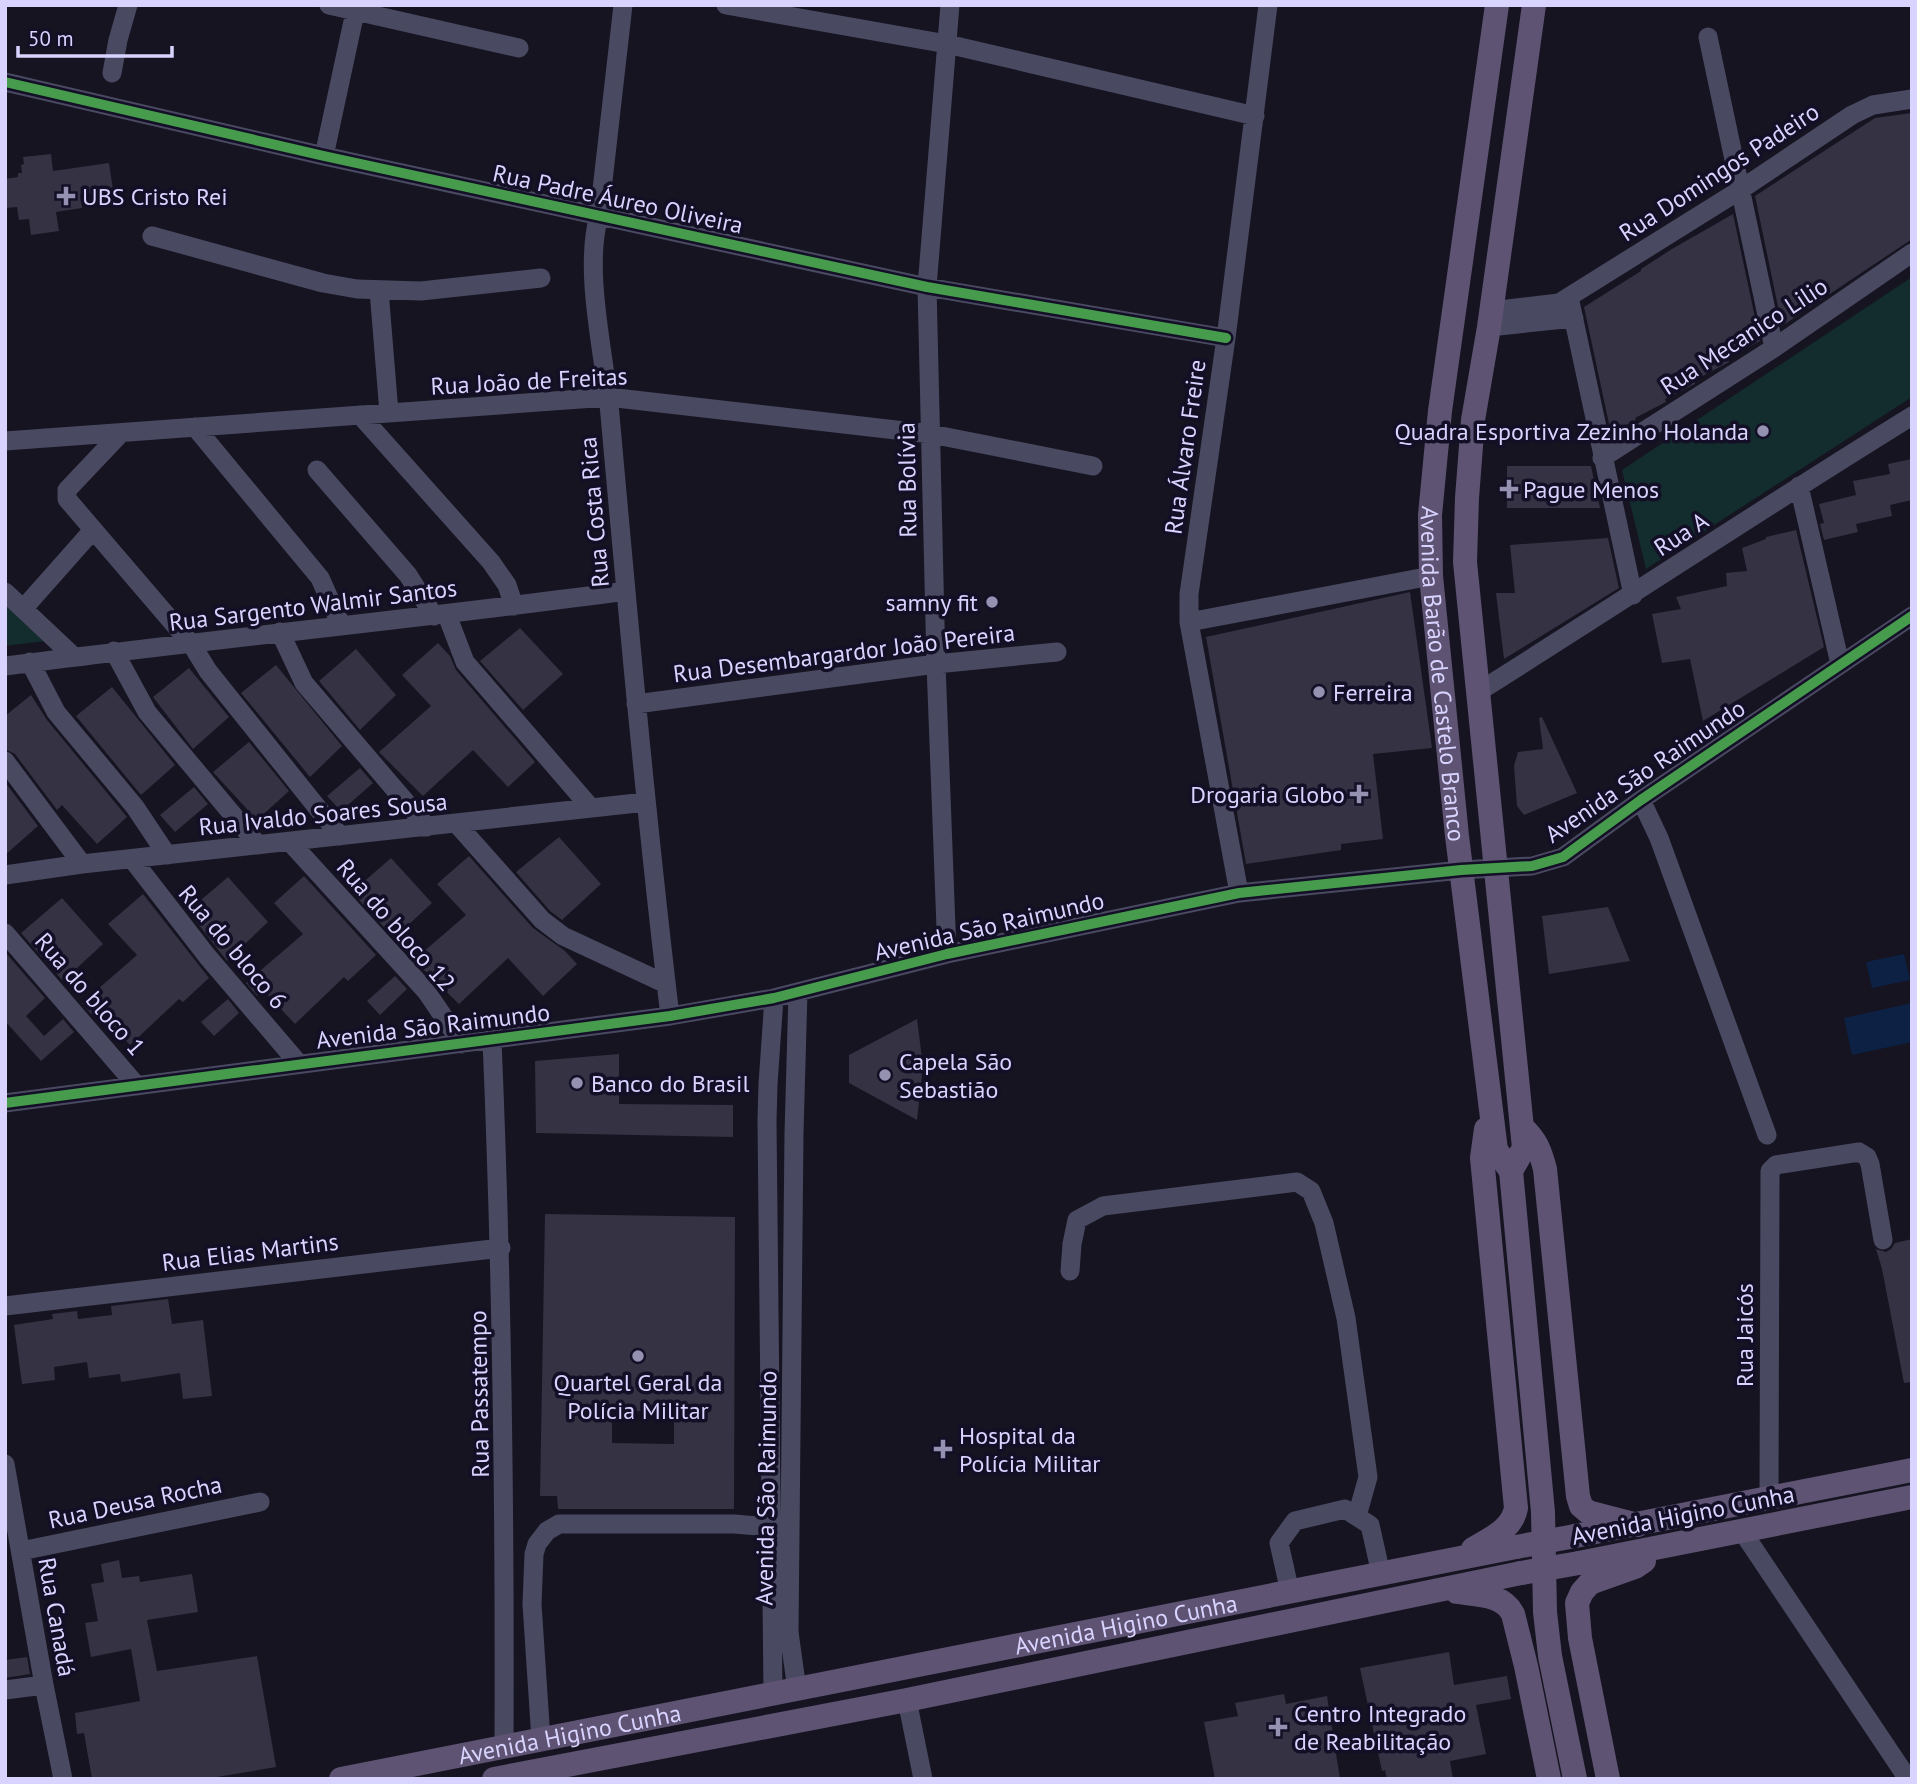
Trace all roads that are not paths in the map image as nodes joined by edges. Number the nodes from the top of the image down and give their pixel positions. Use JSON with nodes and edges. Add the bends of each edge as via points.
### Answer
{"nodes":[{"id":1,"x":128,"y":5,"type":"edge"},
{"id":2,"x":330,"y":5,"type":"edge"},
{"id":3,"x":623,"y":5,"type":"edge"},
{"id":4,"x":726,"y":5,"type":"edge"},
{"id":5,"x":950,"y":5,"type":"edge"},
{"id":6,"x":1268,"y":5,"type":"edge"},
{"id":7,"x":1497,"y":5,"type":"edge"},
{"id":8,"x":1534,"y":5,"type":"edge"},
{"id":9,"x":355,"y":12,"type":"junction"},
{"id":10,"x":1708,"y":37,"type":"dead end"},
{"id":11,"x":947,"y":44,"type":"junction"},
{"id":12,"x":519,"y":48,"type":"dead end"},
{"id":13,"x":112,"y":73,"type":"dead end"},
{"id":14,"x":5,"y":82,"type":"edge"},
{"id":15,"x":1912,"y":99,"type":"edge"},
{"id":16,"x":1255,"y":116,"type":"junction"},
{"id":17,"x":324,"y":156,"type":"junction"},
{"id":18,"x":1740,"y":190,"type":"junction"},
{"id":19,"x":600,"y":216,"type":"junction"},
{"id":20,"x":152,"y":236,"type":"dead end"},
{"id":21,"x":1912,"y":253,"type":"edge"},
{"id":22,"x":541,"y":278,"type":"dead end"},
{"id":23,"x":927,"y":287,"type":"junction"},
{"id":24,"x":379,"y":290,"type":"junction"},
{"id":25,"x":1564,"y":300,"type":"junction"},
{"id":26,"x":1574,"y":318,"type":"junction"},
{"id":27,"x":1490,"y":319,"type":"junction"},
{"id":28,"x":1226,"y":338,"type":"junction"},
{"id":29,"x":1774,"y":348,"type":"junction"},
{"id":30,"x":608,"y":397,"type":"junction"},
{"id":31,"x":389,"y":413,"type":"junction"},
{"id":32,"x":360,"y":415,"type":"junction"},
{"id":33,"x":1912,"y":416,"type":"edge"},
{"id":34,"x":195,"y":428,"type":"junction"},
{"id":35,"x":121,"y":433,"type":"junction"},
{"id":36,"x":931,"y":434,"type":"junction"},
{"id":37,"x":5,"y":441,"type":"edge"},
{"id":38,"x":1602,"y":458,"type":"junction"},
{"id":39,"x":1093,"y":466,"type":"dead end"},
{"id":40,"x":317,"y":470,"type":"dead end"},
{"id":41,"x":1799,"y":486,"type":"junction"},
{"id":42,"x":93,"y":530,"type":"junction"},
{"id":43,"x":1431,"y":576,"type":"junction"},
{"id":44,"x":626,"y":591,"type":"junction"},
{"id":45,"x":5,"y":592,"type":"edge"},
{"id":46,"x":1633,"y":594,"type":"junction"},
{"id":47,"x":514,"y":606,"type":"junction"},
{"id":48,"x":23,"y":609,"type":"junction"},
{"id":49,"x":441,"y":615,"type":"junction"},
{"id":50,"x":1912,"y":617,"type":"edge"},
{"id":51,"x":1189,"y":622,"type":"junction"},
{"id":52,"x":341,"y":625,"type":"junction"},
{"id":53,"x":280,"y":632,"type":"junction"},
{"id":54,"x":192,"y":645,"type":"junction"},
{"id":55,"x":114,"y":651,"type":"junction"},
{"id":56,"x":1057,"y":652,"type":"dead end"},
{"id":57,"x":73,"y":656,"type":"junction"},
{"id":58,"x":30,"y":662,"type":"junction"},
{"id":59,"x":936,"y":664,"type":"junction"},
{"id":60,"x":1840,"y":664,"type":"junction"},
{"id":61,"x":6,"y":667,"type":"edge"},
{"id":62,"x":1478,"y":692,"type":"junction"},
{"id":63,"x":636,"y":704,"type":"junction"},
{"id":64,"x":5,"y":761,"type":"edge"},
{"id":65,"x":1641,"y":800,"type":"junction"},
{"id":66,"x":646,"y":802,"type":"junction"},
{"id":67,"x":591,"y":808,"type":"junction"},
{"id":68,"x":456,"y":823,"type":"junction"},
{"id":69,"x":428,"y":827,"type":"junction"},
{"id":70,"x":340,"y":836,"type":"junction"},
{"id":71,"x":290,"y":842,"type":"junction"},
{"id":72,"x":258,"y":845,"type":"junction"},
{"id":73,"x":167,"y":855,"type":"junction"},
{"id":74,"x":132,"y":859,"type":"junction"},
{"id":75,"x":82,"y":864,"type":"junction"},
{"id":76,"x":1496,"y":869,"type":"junction"},
{"id":77,"x":1461,"y":870,"type":"junction"},
{"id":78,"x":5,"y":875,"type":"edge"},
{"id":79,"x":1239,"y":893,"type":"junction"},
{"id":80,"x":5,"y":933,"type":"edge"},
{"id":81,"x":947,"y":954,"type":"junction"},
{"id":82,"x":666,"y":984,"type":"junction"},
{"id":83,"x":798,"y":992,"type":"junction"},
{"id":84,"x":774,"y":998,"type":"junction"},
{"id":85,"x":670,"y":1016,"type":"junction"},
{"id":86,"x":492,"y":1040,"type":"junction"},
{"id":87,"x":462,"y":1044,"type":"junction"},
{"id":88,"x":299,"y":1064,"type":"junction"},
{"id":89,"x":138,"y":1086,"type":"junction"},
{"id":90,"x":5,"y":1103,"type":"edge"},
{"id":91,"x":1493,"y":1121,"type":"junction"},
{"id":92,"x":1522,"y":1127,"type":"junction"},
{"id":93,"x":1767,"y":1135,"type":"dead end"},
{"id":94,"x":1511,"y":1171,"type":"junction"},
{"id":95,"x":1882,"y":1240,"type":"dead end"},
{"id":96,"x":500,"y":1248,"type":"junction"},
{"id":97,"x":1070,"y":1270,"type":"dead end"},
{"id":98,"x":5,"y":1306,"type":"edge"},
{"id":99,"x":5,"y":1464,"type":"edge"},
{"id":100,"x":1912,"y":1471,"type":"edge"},
{"id":101,"x":1912,"y":1497,"type":"edge"},
{"id":102,"x":1769,"y":1499,"type":"junction"},
{"id":103,"x":260,"y":1502,"type":"dead end"},
{"id":104,"x":1357,"y":1516,"type":"junction"},
{"id":105,"x":1638,"y":1525,"type":"junction"},
{"id":106,"x":781,"y":1528,"type":"junction"},
{"id":107,"x":1742,"y":1531,"type":"junction"},
{"id":108,"x":1664,"y":1547,"type":"junction"},
{"id":109,"x":21,"y":1551,"type":"junction"},
{"id":110,"x":1459,"y":1558,"type":"junction"},
{"id":111,"x":1381,"y":1574,"type":"junction"},
{"id":112,"x":1443,"y":1590,"type":"junction"},
{"id":113,"x":1290,"y":1592,"type":"junction"},
{"id":114,"x":532,"y":1604,"type":"junction"},
{"id":115,"x":505,"y":1608,"type":"junction"},
{"id":116,"x":44,"y":1685,"type":"junction"},
{"id":117,"x":5,"y":1690,"type":"edge"},
{"id":118,"x":785,"y":1692,"type":"junction"},
{"id":119,"x":907,"y":1700,"type":"junction"},
{"id":120,"x":541,"y":1740,"type":"junction"},
{"id":121,"x":504,"y":1747,"type":"junction"},
{"id":122,"x":63,"y":1779,"type":"edge"},
{"id":123,"x":341,"y":1779,"type":"edge"},
{"id":124,"x":494,"y":1779,"type":"edge"},
{"id":125,"x":923,"y":1779,"type":"edge"},
{"id":126,"x":1549,"y":1779,"type":"edge"},
{"id":127,"x":1576,"y":1779,"type":"edge"},
{"id":128,"x":1608,"y":1779,"type":"edge"},
{"id":129,"x":1908,"y":1779,"type":"edge"}],
"edges":[{"from":1,"to":13,"type":"street"},
{"from":2,"to":9,"type":"street"},
{"from":3,"to":19,"type":"street","name":"Rua Costa Rica"},
{"from":4,"to":11,"type":"street"},
{"from":5,"to":11,"type":"street","name":"Rua Bolívia"},
{"from":6,"to":16,"type":"street","name":"Rua Álvaro Freire"},
{"from":7,"to":43,"type":"main road","name":"Avenida Barão de Castelo Branco","via":[[1440,411],[1430,515]]},
{"from":8,"to":27,"type":"main road","name":"Avenida Barão de Castelo Branco"},
{"from":9,"to":12,"type":"street"},
{"from":9,"to":17,"type":"street"},
{"from":10,"to":18,"type":"street"},
{"from":11,"to":16,"type":"street"},
{"from":11,"to":23,"type":"street","name":"Rua Bolívia"},
{"from":14,"to":17,"type":"street","name":"Rua Padre Áureo Oliveira"},
{"from":15,"to":18,"type":"street","name":"Rua Domingos Padeiro","via":[[1873,105],[1852,115]]},
{"from":16,"to":28,"type":"street","name":"Rua Álvaro Freire"},
{"from":17,"to":19,"type":"street","name":"Rua Padre Áureo Oliveira"},
{"from":18,"to":25,"type":"street","name":"Rua Domingos Padeiro"},
{"from":18,"to":29,"type":"street"},
{"from":19,"to":23,"type":"street","name":"Rua Padre Áureo Oliveira"},
{"from":19,"to":30,"type":"street","name":"Rua Costa Rica","via":[[594,233],[593,271]]},
{"from":20,"to":24,"type":"street","via":[[323,283]]},
{"from":21,"to":29,"type":"street","name":"Rua Mecanico Lilio"},
{"from":22,"to":24,"type":"street","via":[[421,291]]},
{"from":23,"to":28,"type":"street","name":"Rua Padre Áureo Oliveira"},
{"from":23,"to":36,"type":"street","name":"Rua Bolívia"},
{"from":24,"to":31,"type":"street"},
{"from":25,"to":26,"type":"street"},
{"from":25,"to":27,"type":"street"},
{"from":26,"to":27,"type":"street"},
{"from":26,"to":38,"type":"street"},
{"from":27,"to":62,"type":"main road","name":"Avenida Barão de Castelo Branco","via":[[1474,420],[1465,549]]},
{"from":28,"to":51,"type":"street","name":"Rua Álvaro Freire","via":[[1189,594]]},
{"from":29,"to":38,"type":"street","name":"Rua Mecanico Lilio"},
{"from":30,"to":31,"type":"street","name":"Rua João de Freitas"},
{"from":30,"to":36,"type":"street","name":"Rua João de Freitas"},
{"from":30,"to":44,"type":"street","name":"Rua Costa Rica"},
{"from":31,"to":32,"type":"street","name":"Rua João de Freitas"},
{"from":32,"to":34,"type":"street","name":"Rua João de Freitas"},
{"from":32,"to":47,"type":"street","via":[[491,562],[507,585]]},
{"from":33,"to":41,"type":"street","name":"Rua A"},
{"from":34,"to":35,"type":"street","name":"Rua João de Freitas"},
{"from":34,"to":52,"type":"street","via":[[320,578]]},
{"from":35,"to":37,"type":"street","name":"Rua João de Freitas"},
{"from":35,"to":42,"type":"street","via":[[67,490],[69,503]]},
{"from":36,"to":39,"type":"street","name":"Rua João de Freitas"},
{"from":36,"to":59,"type":"street","name":"Rua Bolívia"},
{"from":38,"to":46,"type":"street"},
{"from":40,"to":49,"type":"street"},
{"from":41,"to":46,"type":"street","name":"Rua A"},
{"from":41,"to":60,"type":"street"},
{"from":42,"to":48,"type":"street"},
{"from":42,"to":54,"type":"street"},
{"from":43,"to":51,"type":"street"},
{"from":43,"to":77,"type":"main road","name":"Avenida Barão de Castelo Branco"},
{"from":44,"to":47,"type":"street","name":"Rua Sargento Walmir Santos"},
{"from":44,"to":63,"type":"street","name":"Rua Costa Rica"},
{"from":45,"to":48,"type":"street"},
{"from":46,"to":62,"type":"street","name":"Rua A"},
{"from":47,"to":49,"type":"street","name":"Rua Sargento Walmir Santos"},
{"from":48,"to":57,"type":"street"},
{"from":49,"to":52,"type":"street","name":"Rua Sargento Walmir Santos"},
{"from":49,"to":67,"type":"street","via":[[465,662]]},
{"from":50,"to":60,"type":"street","name":"Avenida São Raimundo"},
{"from":51,"to":79,"type":"street","name":"Rua Álvaro Freire"},
{"from":52,"to":53,"type":"street","name":"Rua Sargento Walmir Santos"},
{"from":53,"to":54,"type":"street","name":"Rua Sargento Walmir Santos"},
{"from":53,"to":69,"type":"street","via":[[304,683]]},
{"from":54,"to":55,"type":"street","name":"Rua Sargento Walmir Santos"},
{"from":54,"to":70,"type":"street"},
{"from":55,"to":57,"type":"street","name":"Rua Sargento Walmir Santos"},
{"from":55,"to":72,"type":"street","via":[[147,712]]},
{"from":56,"to":59,"type":"street","name":"Rua Desembargardor João Pereira"},
{"from":57,"to":58,"type":"street","name":"Rua Sargento Walmir Santos"},
{"from":58,"to":61,"type":"street","name":"Rua Sargento Walmir Santos"},
{"from":58,"to":73,"type":"street","via":[[56,712],[135,807]]},
{"from":59,"to":63,"type":"street","name":"Rua Desembargardor João Pereira"},
{"from":59,"to":81,"type":"street","name":"Rua Bolívia"},
{"from":60,"to":65,"type":"street","name":"Avenida São Raimundo"},
{"from":62,"to":76,"type":"main road","name":"Avenida Barão de Castelo Branco"},
{"from":63,"to":66,"type":"street","name":"Rua Costa Rica"},
{"from":64,"to":75,"type":"street"},
{"from":65,"to":76,"type":"street","name":"Avenida São Raimundo","via":[[1563,857]]},
{"from":65,"to":93,"type":"street"},
{"from":66,"to":67,"type":"street","name":"Rua Ivaldo Soares Sousa"},
{"from":66,"to":82,"type":"street","name":"Rua Costa Rica"},
{"from":67,"to":68,"type":"street","name":"Rua Ivaldo Soares Sousa"},
{"from":68,"to":69,"type":"street","name":"Rua Ivaldo Soares Sousa"},
{"from":68,"to":82,"type":"street","via":[[542,919],[563,936]]},
{"from":69,"to":70,"type":"street","name":"Rua Ivaldo Soares Sousa"},
{"from":70,"to":71,"type":"street","name":"Rua Ivaldo Soares Sousa"},
{"from":71,"to":72,"type":"street","name":"Rua Ivaldo Soares Sousa"},
{"from":71,"to":87,"type":"street","name":"Rua do bloco 12","via":[[426,991]]},
{"from":72,"to":73,"type":"street","name":"Rua Ivaldo Soares Sousa"},
{"from":73,"to":74,"type":"street","name":"Rua Ivaldo Soares Sousa"},
{"from":74,"to":75,"type":"street","name":"Rua Ivaldo Soares Sousa"},
{"from":74,"to":88,"type":"street","name":"Rua do bloco 6","via":[[207,957]]},
{"from":75,"to":78,"type":"street","name":"Rua Ivaldo Soares Sousa"},
{"from":76,"to":77,"type":"street","name":"Avenida São Raimundo"},
{"from":76,"to":92,"type":"main road","name":"Avenida Barão de Castelo Branco"},
{"from":77,"to":79,"type":"street","name":"Avenida São Raimundo"},
{"from":77,"to":91,"type":"main road","name":"Avenida Barão de Castelo Branco"},
{"from":79,"to":81,"type":"street","name":"Avenida São Raimundo"},
{"from":80,"to":89,"type":"street","name":"Rua do bloco 1"},
{"from":81,"to":83,"type":"street","name":"Avenida São Raimundo"},
{"from":82,"to":85,"type":"street","name":"Rua Costa Rica"},
{"from":83,"to":84,"type":"street","name":"Avenida São Raimundo"},
{"from":83,"to":106,"type":"street","name":"Avenida São Raimundo"},
{"from":84,"to":85,"type":"street","name":"Avenida São Raimundo"},
{"from":84,"to":106,"type":"street","name":"Avenida São Raimundo","via":[[767,1121]]},
{"from":85,"to":86,"type":"street","name":"Avenida São Raimundo"},
{"from":86,"to":87,"type":"street","name":"Avenida São Raimundo"},
{"from":86,"to":96,"type":"street","name":"Rua Passatempo"},
{"from":87,"to":88,"type":"street","name":"Avenida São Raimundo"},
{"from":88,"to":89,"type":"street","name":"Avenida São Raimundo"},
{"from":89,"to":90,"type":"street","name":"Avenida São Raimundo"},
{"from":91,"to":94,"type":"main road","name":"Avenida Barão de Castelo Branco","via":[[1496,1150]]},
{"from":91,"to":110,"type":"main road","via":[[1484,1132],[1482,1158],[1516,1508],[1505,1529]]},
{"from":92,"to":94,"type":"main road","name":"Avenida Barão de Castelo Branco","via":[[1524,1148]]},
{"from":92,"to":105,"type":"main road","via":[[1534,1138],[1545,1169],[1578,1496],[1588,1512]]},
{"from":94,"to":127,"type":"main road","via":[[1544,1513],[1545,1612]]},
{"from":95,"to":102,"type":"street","name":"Rua Jaicós","via":[[1870,1164],[1859,1152],[1776,1165],[1770,1171]]},
{"from":96,"to":98,"type":"street","name":"Rua Elias Martins"},
{"from":96,"to":115,"type":"street","name":"Rua Passatempo"},
{"from":97,"to":104,"type":"street","via":[[1077,1220],[1103,1206],[1297,1182],[1311,1191],[1324,1223],[1346,1318],[1368,1477]]},
{"from":99,"to":109,"type":"street","name":"Rua Canadá"},
{"from":100,"to":102,"type":"main road","name":"Avenida Higino Cunha"},
{"from":101,"to":107,"type":"main road","name":"Avenida Higino Cunha"},
{"from":102,"to":105,"type":"main road","name":"Avenida Higino Cunha"},
{"from":103,"to":109,"type":"street","name":"Rua Deusa Rocha"},
{"from":104,"to":111,"type":"street","via":[[1370,1524]]},
{"from":104,"to":113,"type":"street","via":[[1345,1509],[1295,1521],[1279,1543]]},
{"from":105,"to":110,"type":"main road","name":"Avenida Higino Cunha","bridge":true},
{"from":106,"to":114,"type":"street","via":[[559,1524],[537,1544]]},
{"from":106,"to":118,"type":"street","name":"Avenida São Raimundo","via":[[789,1632]]},
{"from":107,"to":108,"type":"main road","name":"Avenida Higino Cunha"},
{"from":107,"to":129,"type":"street"},
{"from":108,"to":112,"type":"main road","name":"Avenida Higino Cunha","bridge":true},
{"from":108,"to":128,"type":"main road","via":[[1635,1567],[1590,1583],[1577,1603]]},
{"from":109,"to":116,"type":"street","name":"Rua Canadá"},
{"from":110,"to":111,"type":"main road","name":"Avenida Higino Cunha"},
{"from":111,"to":113,"type":"main road","name":"Avenida Higino Cunha"},
{"from":112,"to":119,"type":"main road","name":"Avenida Higino Cunha"},
{"from":112,"to":126,"type":"main road","via":[[1494,1598],[1510,1608],[1520,1636]]},
{"from":113,"to":118,"type":"main road","name":"Avenida Higino Cunha"},
{"from":114,"to":115,"type":"street"},
{"from":114,"to":120,"type":"street"},
{"from":115,"to":121,"type":"street","name":"Rua Passatempo"},
{"from":116,"to":117,"type":"street"},
{"from":116,"to":122,"type":"street","name":"Rua Canadá"},
{"from":118,"to":120,"type":"main road","name":"Avenida Higino Cunha"},
{"from":119,"to":124,"type":"main road","name":"Avenida Higino Cunha"},
{"from":119,"to":125,"type":"street"},
{"from":120,"to":121,"type":"main road","name":"Avenida Higino Cunha"},
{"from":121,"to":123,"type":"main road","name":"Avenida Higino Cunha"}]}
